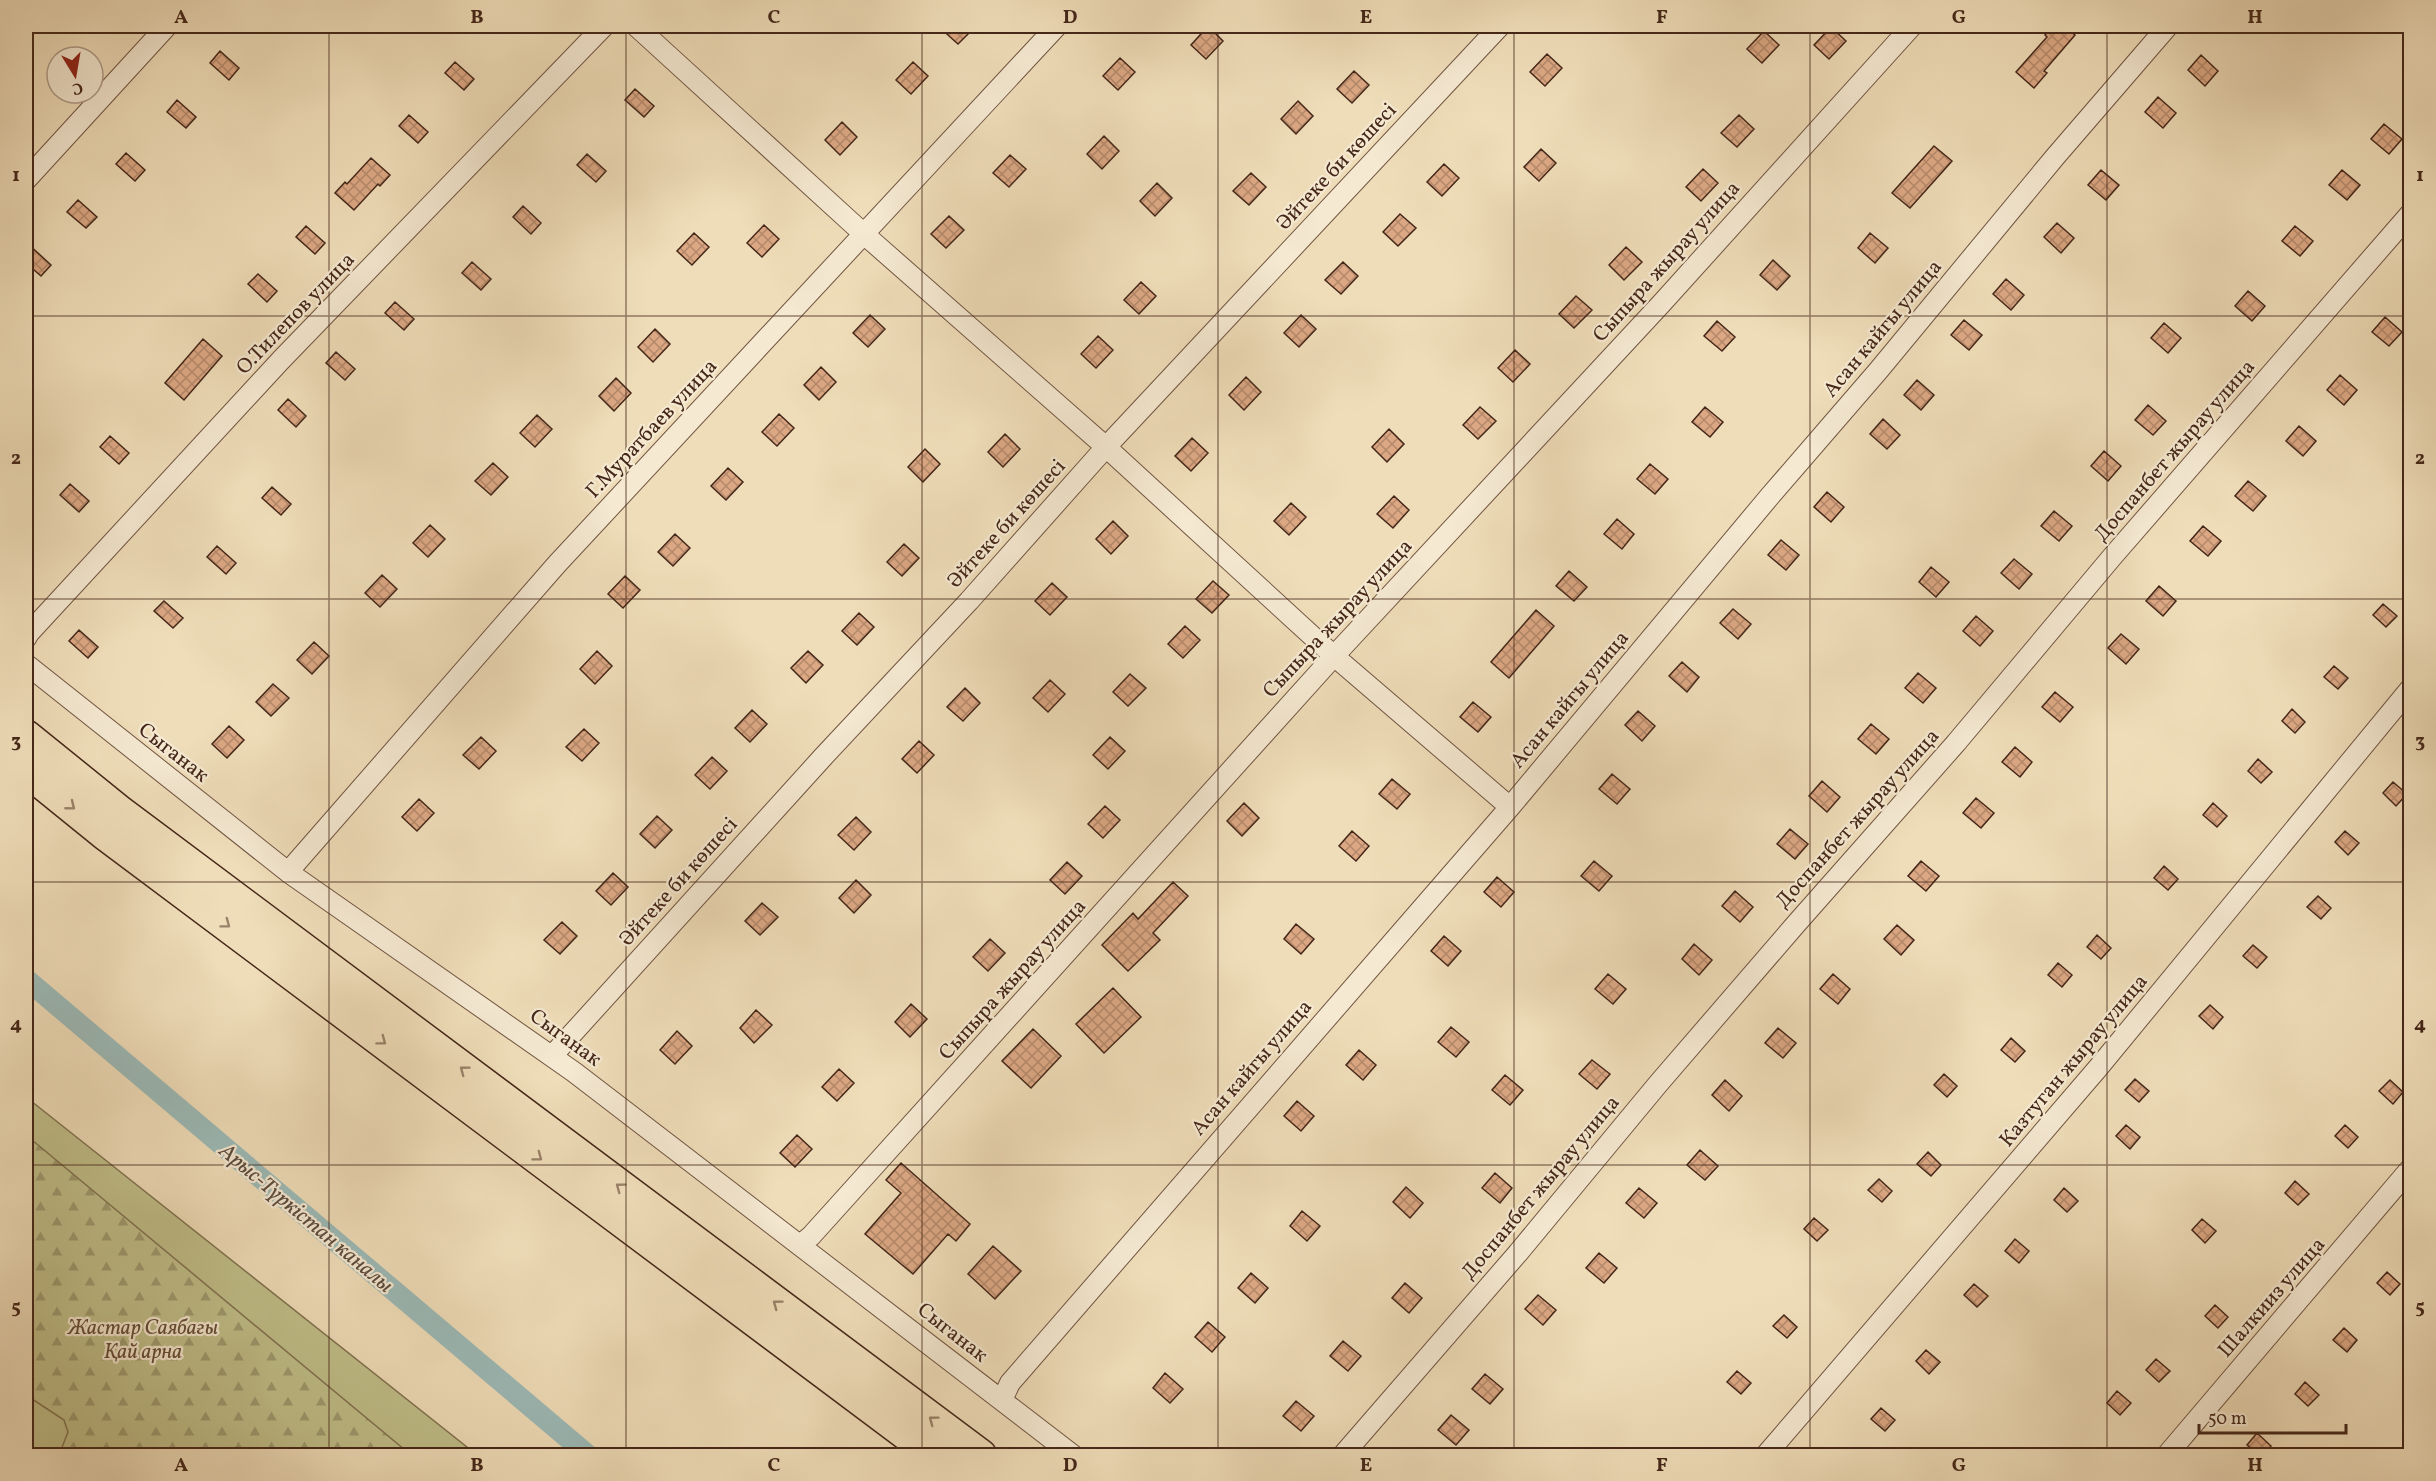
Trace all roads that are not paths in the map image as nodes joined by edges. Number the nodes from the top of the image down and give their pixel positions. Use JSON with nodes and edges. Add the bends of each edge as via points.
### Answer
{"nodes":[{"id":1,"x":167,"y":26,"type":"edge"},
{"id":2,"x":604,"y":26,"type":"edge"},
{"id":3,"x":636,"y":26,"type":"edge"},
{"id":4,"x":1058,"y":26,"type":"edge"},
{"id":5,"x":1500,"y":26,"type":"edge"},
{"id":6,"x":1912,"y":26,"type":"edge"},
{"id":7,"x":2168,"y":26,"type":"edge"},
{"id":8,"x":26,"y":180,"type":"edge"},
{"id":9,"x":2410,"y":214,"type":"edge"},
{"id":10,"x":865,"y":235,"type":"junction"},
{"id":11,"x":1106,"y":447,"type":"junction"},
{"id":12,"x":26,"y":638,"type":"edge"},
{"id":13,"x":1334,"y":656,"type":"junction"},
{"id":14,"x":26,"y":664,"type":"edge"},
{"id":15,"x":2410,"y":689,"type":"edge"},
{"id":16,"x":26,"y":737,"type":"edge"},
{"id":17,"x":26,"y":769,"type":"edge"},
{"id":18,"x":1510,"y":807,"type":"junction"},
{"id":19,"x":288,"y":872,"type":"junction"},
{"id":20,"x":552,"y":1056,"type":"junction"},
{"id":21,"x":2410,"y":1169,"type":"edge"},
{"id":22,"x":801,"y":1245,"type":"junction"},
{"id":23,"x":1002,"y":1400,"type":"junction"},
{"id":24,"x":937,"y":1455,"type":"edge"},
{"id":25,"x":980,"y":1455,"type":"edge"},
{"id":26,"x":1074,"y":1455,"type":"edge"},
{"id":27,"x":1342,"y":1455,"type":"edge"},
{"id":28,"x":1765,"y":1455,"type":"edge"},
{"id":29,"x":2166,"y":1455,"type":"edge"}],
"edges":[{"from":1,"to":8,"type":"street"},
{"from":2,"to":12,"type":"street","name":"О.Тилепов улица","via":[[257,386]]},
{"from":3,"to":10,"type":"street"},
{"from":4,"to":10,"type":"street","name":"Г.Муратбаев улица"},
{"from":5,"to":11,"type":"street","name":"Әйтеке би көшесі"},
{"from":6,"to":13,"type":"street","name":"Сыпыра жырау улица"},
{"from":7,"to":18,"type":"street","name":"Асан кайгы улица"},
{"from":9,"to":27,"type":"street","name":"Доспанбет жырау улица","via":[[1956,743],[1757,968]]},
{"from":10,"to":11,"type":"street"},
{"from":10,"to":19,"type":"street","name":"Г.Муратбаев улица","via":[[557,564]]},
{"from":11,"to":13,"type":"street"},
{"from":11,"to":20,"type":"street","name":"Әйтеке би көшесі"},
{"from":13,"to":18,"type":"street"},
{"from":13,"to":22,"type":"street","name":"Сыпыра жырау улица"},
{"from":14,"to":19,"type":"street","name":"Сыганак"},
{"from":15,"to":28,"type":"street","name":"Казтуган жырау улица","via":[[2106,1059]]},
{"from":25,"to":16,"type":"highway","one_way":true,"via":[[140,828]]},
{"from":17,"to":24,"type":"highway","one_way":true,"via":[[105,833]]},
{"from":18,"to":23,"type":"street","name":"Асан кайгы улица","via":[[1010,1383]]},
{"from":19,"to":20,"type":"street","name":"Сыганак"},
{"from":20,"to":22,"type":"street","name":"Сыганак"},
{"from":21,"to":29,"type":"street","name":"Шалкииз улица"},
{"from":22,"to":23,"type":"street","name":"Сыганак"},
{"from":23,"to":26,"type":"street","name":"Сыганак"}]}
